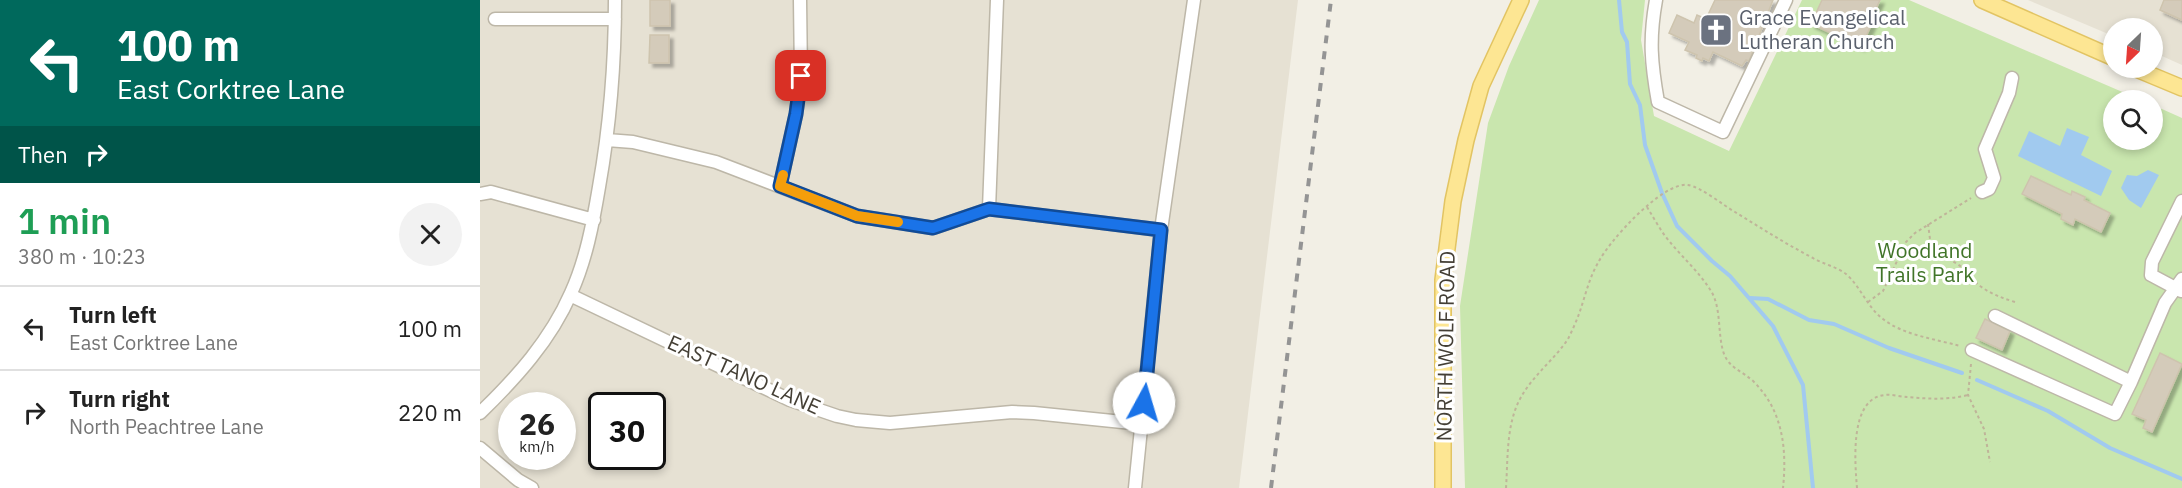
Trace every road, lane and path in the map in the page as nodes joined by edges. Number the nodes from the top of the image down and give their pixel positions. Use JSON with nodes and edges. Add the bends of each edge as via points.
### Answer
{"nodes":[{"id":1,"x":615,"y":0,"type":"edge"},
{"id":2,"x":800,"y":0,"type":"edge"},
{"id":3,"x":997,"y":0,"type":"edge"},
{"id":4,"x":1194,"y":0,"type":"edge"},
{"id":5,"x":1521,"y":0,"type":"edge"},
{"id":6,"x":1656,"y":0,"type":"edge"},
{"id":7,"x":1786,"y":0,"type":"edge"},
{"id":8,"x":1982,"y":0,"type":"edge"},
{"id":9,"x":495,"y":19,"type":"dead end"},
{"id":10,"x":615,"y":19,"type":"junction"},
{"id":11,"x":2103,"y":53,"type":"edge"},
{"id":12,"x":2012,"y":78,"type":"dead end"},
{"id":13,"x":2158,"y":78,"type":"edge"},
{"id":14,"x":2182,"y":88,"type":"edge"},
{"id":15,"x":607,"y":140,"type":"junction"},
{"id":16,"x":780,"y":186,"type":"junction"},
{"id":17,"x":1982,"y":192,"type":"joint"},
{"id":18,"x":480,"y":194,"type":"edge"},
{"id":19,"x":2182,"y":201,"type":"edge"},
{"id":20,"x":1647,"y":206,"type":"junction"},
{"id":21,"x":989,"y":209,"type":"junction"},
{"id":22,"x":594,"y":220,"type":"junction"},
{"id":23,"x":1928,"y":224,"type":"junction"},
{"id":24,"x":1161,"y":230,"type":"junction"},
{"id":25,"x":1901,"y":254,"type":"junction"},
{"id":26,"x":1932,"y":254,"type":"junction"},
{"id":27,"x":2180,"y":286,"type":"edge"},
{"id":28,"x":570,"y":295,"type":"junction"},
{"id":29,"x":1868,"y":302,"type":"junction"},
{"id":30,"x":2015,"y":302,"type":"dead end"},
{"id":31,"x":1995,"y":316,"type":"dead end"},
{"id":32,"x":1972,"y":350,"type":"junction"},
{"id":33,"x":2131,"y":382,"type":"junction"},
{"id":34,"x":1968,"y":395,"type":"junction"},
{"id":35,"x":480,"y":413,"type":"edge"},
{"id":36,"x":1142,"y":424,"type":"junction"},
{"id":37,"x":480,"y":448,"type":"edge"},
{"id":38,"x":1990,"y":462,"type":"dead end"},
{"id":39,"x":532,"y":488,"type":"edge"},
{"id":40,"x":1135,"y":488,"type":"edge"},
{"id":41,"x":1443,"y":488,"type":"edge"},
{"id":42,"x":1506,"y":488,"type":"edge"},
{"id":43,"x":1783,"y":488,"type":"edge"},
{"id":44,"x":1857,"y":488,"type":"edge"}],
"edges":[{"from":1,"to":10,"type":"street"},
{"from":2,"to":16,"type":"street","via":[[800,84]]},
{"from":3,"to":21,"type":"street"},
{"from":4,"to":24,"type":"street"},
{"from":5,"to":41,"type":"main road","name":"NORTH WOLF ROAD","via":[[1481,86],[1453,201],[1443,280]]},
{"from":6,"to":7,"type":"street","via":[[1651,62],[1658,102],[1723,132]]},
{"from":8,"to":11,"type":"main road"},
{"from":9,"to":10,"type":"street"},
{"from":10,"to":15,"type":"street"},
{"from":12,"to":17,"type":"street","via":[[1985,149],[1994,178],[1989,189]]},
{"from":13,"to":14,"type":"main road"},
{"from":15,"to":16,"type":"street","via":[[683,153]]},
{"from":15,"to":22,"type":"street"},
{"from":16,"to":21,"type":"street","via":[[857,216],[933,228]]},
{"from":17,"to":23,"type":"path"},
{"from":18,"to":22,"type":"street","via":[[491,192]]},
{"from":19,"to":27,"type":"street","via":[[2152,262],[2151,276]]},
{"from":20,"to":29,"type":"path","via":[[1666,192],[1687,184],[1701,190],[1769,233],[1844,272]]},
{"from":20,"to":42,"type":"path","via":[[1596,264],[1567,339],[1520,397],[1510,430]]},
{"from":20,"to":43,"type":"path","via":[[1669,241],[1712,292],[1724,354],[1731,366],[1752,380],[1777,415],[1786,462]]},
{"from":21,"to":24,"type":"street"},
{"from":22,"to":28,"type":"street"},
{"from":23,"to":25,"type":"path","via":[[1906,242]]},
{"from":23,"to":26,"type":"path"},
{"from":24,"to":36,"type":"street"},
{"from":25,"to":26,"type":"path"},
{"from":25,"to":29,"type":"path","via":[[1883,291]]},
{"from":26,"to":30,"type":"path","via":[[1964,269],[1993,294]]},
{"from":27,"to":33,"type":"street","via":[[2165,303]]},
{"from":28,"to":35,"type":"street","via":[[517,378]]},
{"from":28,"to":36,"type":"street","name":"EAST TANO LANE","via":[[790,400],[847,418],[899,422],[1034,412]]},
{"from":29,"to":32,"type":"path","via":[[1882,319],[1897,328]]},
{"from":31,"to":33,"type":"street"},
{"from":32,"to":33,"type":"street","via":[[2115,414]]},
{"from":32,"to":34,"type":"path"},
{"from":34,"to":38,"type":"path","via":[[1983,429]]},
{"from":34,"to":44,"type":"path","via":[[1950,400],[1884,395],[1869,400],[1861,412],[1858,430]]},
{"from":36,"to":40,"type":"street"},
{"from":37,"to":39,"type":"street"}]}
